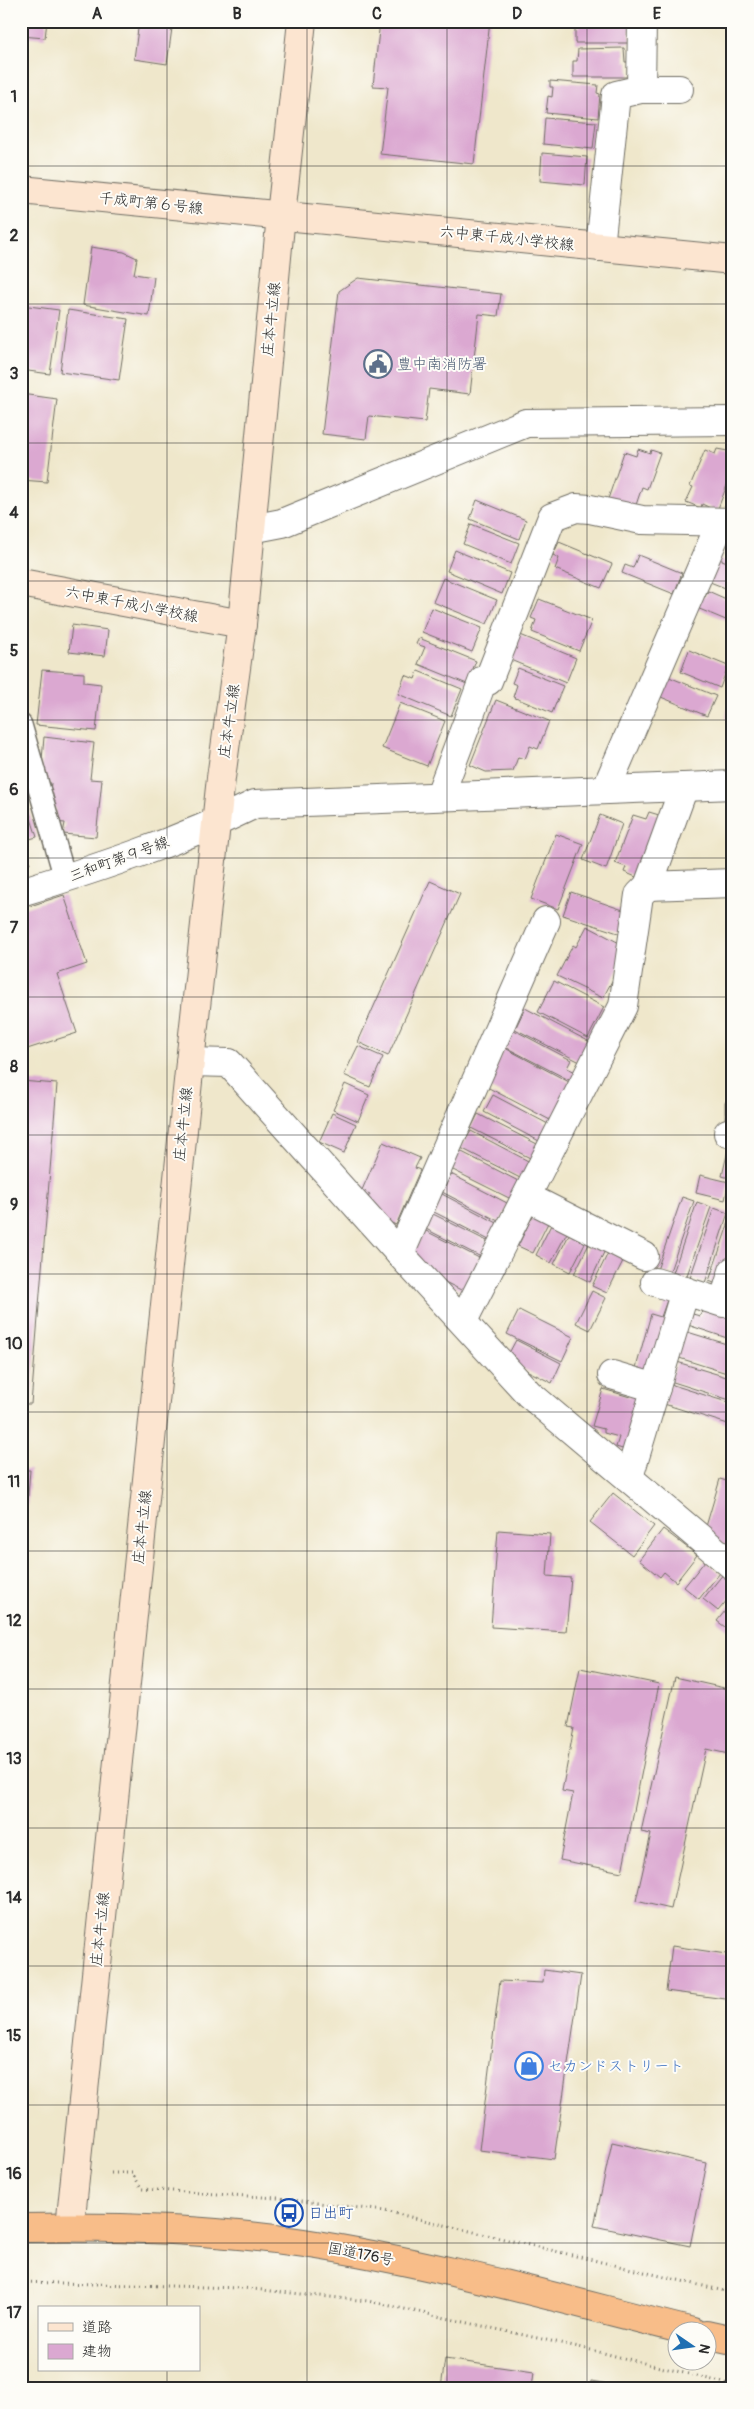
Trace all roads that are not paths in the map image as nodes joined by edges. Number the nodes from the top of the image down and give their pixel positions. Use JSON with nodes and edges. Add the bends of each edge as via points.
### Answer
{"nodes":[{"id":1,"x":302,"y":21,"type":"edge"},
{"id":2,"x":642,"y":21,"type":"edge"},
{"id":3,"x":680,"y":88,"type":"dead end"},
{"id":4,"x":641,"y":89,"type":"junction"},
{"id":5,"x":21,"y":190,"type":"edge"},
{"id":6,"x":281,"y":215,"type":"junction"},
{"id":7,"x":600,"y":247,"type":"junction"},
{"id":8,"x":733,"y":260,"type":"edge"},
{"id":9,"x":733,"y":421,"type":"edge"},
{"id":10,"x":727,"y":522,"type":"edge"},
{"id":11,"x":250,"y":529,"type":"junction"},
{"id":12,"x":21,"y":583,"type":"edge"},
{"id":13,"x":242,"y":624,"type":"junction"},
{"id":14,"x":21,"y":724,"type":"edge"},
{"id":15,"x":733,"y":785,"type":"edge"},
{"id":16,"x":684,"y":787,"type":"junction"},
{"id":17,"x":606,"y":789,"type":"junction"},
{"id":18,"x":440,"y":795,"type":"junction"},
{"id":19,"x":216,"y":824,"type":"junction"},
{"id":20,"x":66,"y":878,"type":"junction"},
{"id":21,"x":733,"y":883,"type":"edge"},
{"id":22,"x":648,"y":886,"type":"junction"},
{"id":23,"x":21,"y":892,"type":"edge"},
{"id":24,"x":546,"y":922,"type":"dead end"},
{"id":25,"x":190,"y":1062,"type":"junction"},
{"id":26,"x":526,"y":1197,"type":"junction"},
{"id":27,"x":400,"y":1254,"type":"junction"},
{"id":28,"x":644,"y":1256,"type":"dead end"},
{"id":29,"x":733,"y":1271,"type":"edge"},
{"id":30,"x":655,"y":1282,"type":"dead end"},
{"id":31,"x":685,"y":1292,"type":"junction"},
{"id":32,"x":463,"y":1321,"type":"junction"},
{"id":33,"x":612,"y":1375,"type":"dead end"},
{"id":34,"x":656,"y":1388,"type":"junction"},
{"id":35,"x":629,"y":1477,"type":"junction"},
{"id":36,"x":733,"y":1566,"type":"edge"},
{"id":37,"x":70,"y":2227,"type":"junction"},
{"id":38,"x":21,"y":2228,"type":"edge"},
{"id":39,"x":666,"y":2325,"type":"edge"},
{"id":40,"x":716,"y":2337,"type":"edge"},
{"id":41,"x":733,"y":2341,"type":"edge"}],
"edges":[{"from":1,"to":6,"type":"main road","name":"庄本牛立線"},
{"from":2,"to":4,"type":"street"},
{"from":3,"to":4,"type":"street"},
{"from":4,"to":7,"type":"street","via":[[616,95]]},
{"from":5,"to":6,"type":"main road","name":"千成町第６号線"},
{"from":6,"to":7,"type":"main road","name":"六中東千成小学校線"},
{"from":6,"to":11,"type":"main road","name":"庄本牛立線"},
{"from":7,"to":8,"type":"main road","name":"六中東千成小学校線"},
{"from":9,"to":11,"type":"street","via":[[526,423],[282,523]]},
{"from":10,"to":17,"type":"street"},
{"from":10,"to":18,"type":"street","via":[[642,520],[576,508],[552,517],[488,682],[483,680]]},
{"from":11,"to":13,"type":"main road","name":"庄本牛立線"},
{"from":12,"to":13,"type":"main road","name":"六中東千成小学校線"},
{"from":13,"to":19,"type":"main road","name":"庄本牛立線"},
{"from":14,"to":20,"type":"lane"},
{"from":15,"to":16,"type":"street","name":"三和町第９号線"},
{"from":16,"to":17,"type":"street","name":"三和町第９号線"},
{"from":16,"to":22,"type":"street"},
{"from":17,"to":18,"type":"street","name":"三和町第９号線"},
{"from":18,"to":19,"type":"street","name":"三和町第９号線","via":[[255,804]]},
{"from":19,"to":20,"type":"street","name":"三和町第９号線"},
{"from":19,"to":25,"type":"main road","name":"庄本牛立線"},
{"from":20,"to":23,"type":"street","name":"三和町第９号線"},
{"from":21,"to":22,"type":"street"},
{"from":22,"to":26,"type":"street","via":[[639,895],[624,1006]]},
{"from":24,"to":27,"type":"street"},
{"from":25,"to":27,"type":"street","via":[[230,1063]]},
{"from":25,"to":37,"type":"main road","name":"庄本牛立線"},
{"from":26,"to":28,"type":"street"},
{"from":26,"to":32,"type":"street"},
{"from":27,"to":32,"type":"street"},
{"from":29,"to":31,"type":"street","via":[[723,1303]]},
{"from":30,"to":31,"type":"street"},
{"from":31,"to":34,"type":"street"},
{"from":32,"to":35,"type":"street","via":[[529,1394]]},
{"from":33,"to":34,"type":"street"},
{"from":34,"to":35,"type":"street"},
{"from":35,"to":36,"type":"street"},
{"from":37,"to":38,"type":"highway","name":"国道176号"},
{"from":37,"to":39,"type":"highway","name":"国道176号","via":[[194,2232],[303,2243],[405,2262]]},
{"from":40,"to":41,"type":"highway"}]}
